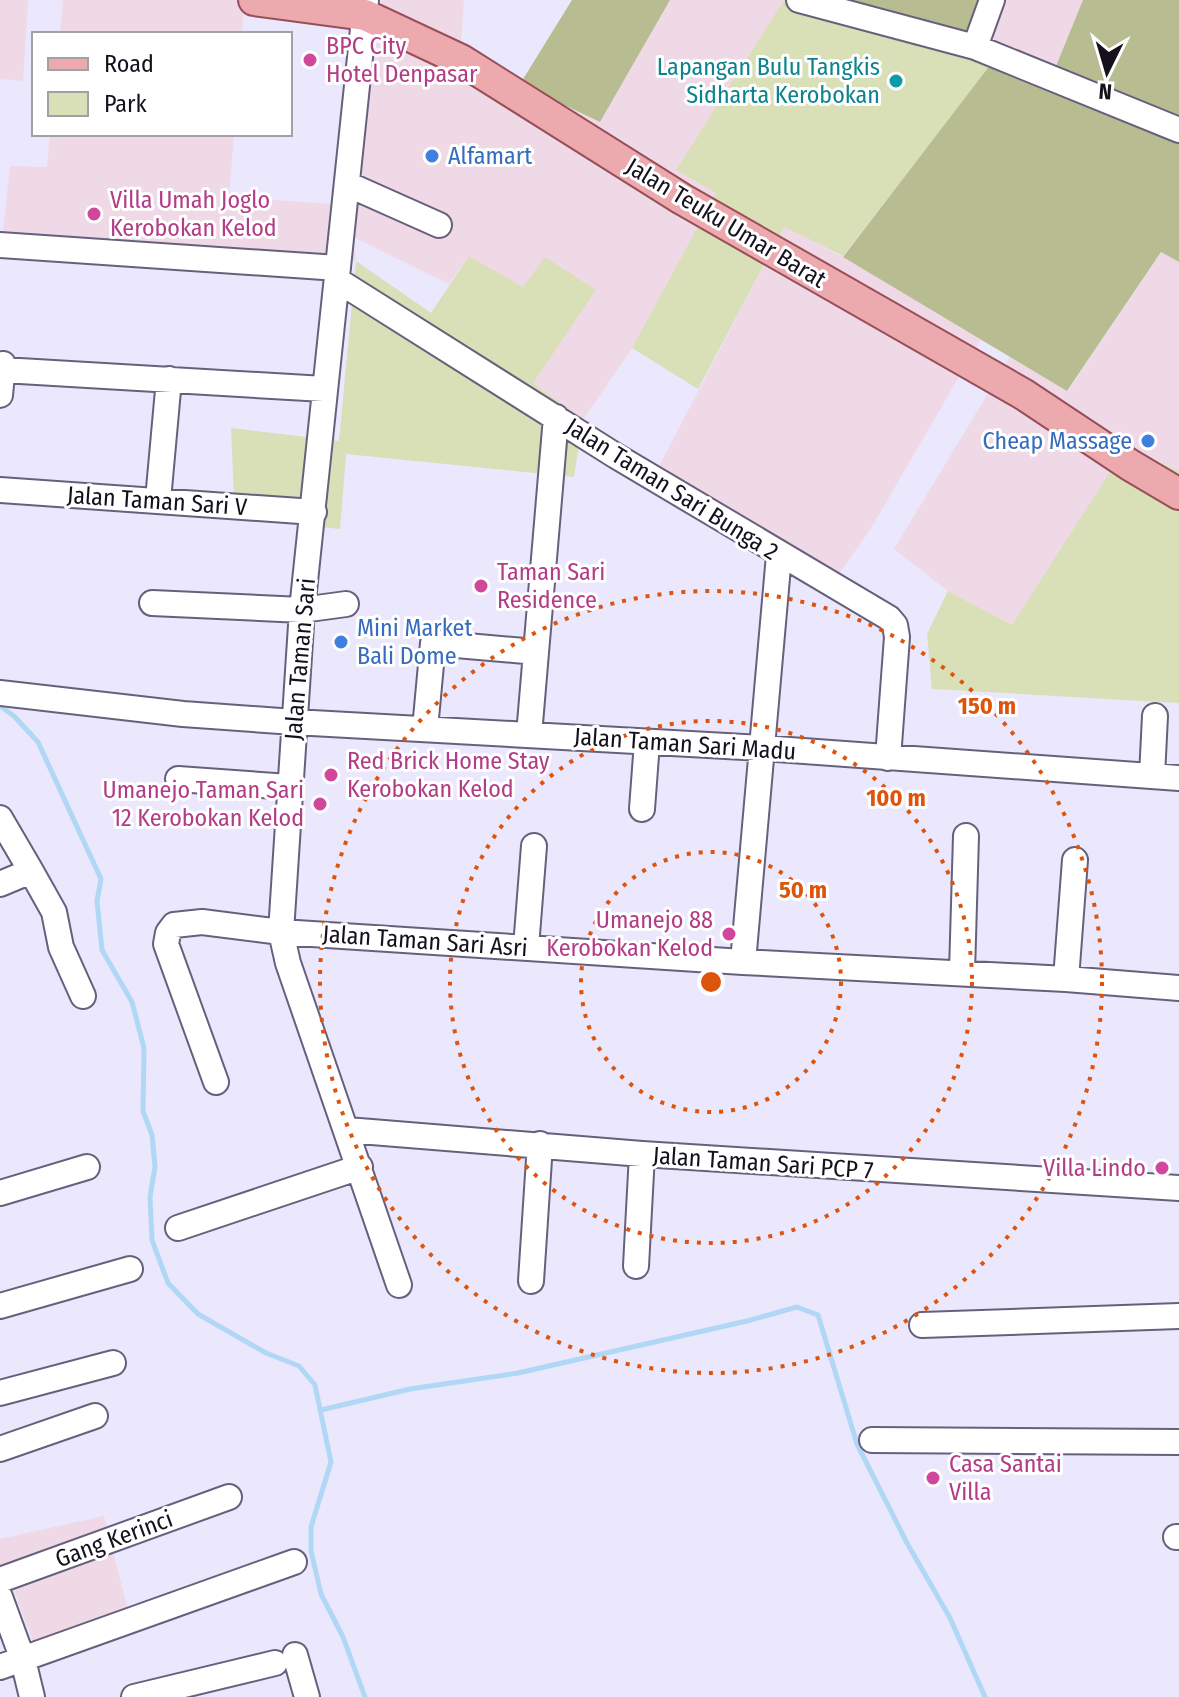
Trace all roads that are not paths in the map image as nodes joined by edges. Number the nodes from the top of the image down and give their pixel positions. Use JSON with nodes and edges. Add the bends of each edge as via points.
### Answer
{"nodes":[{"id":1,"x":254,"y":0,"type":"edge"},
{"id":2,"x":799,"y":0,"type":"edge"},
{"id":3,"x":992,"y":0,"type":"edge"},
{"id":4,"x":366,"y":8,"type":"edge"},
{"id":5,"x":975,"y":47,"type":"junction"},
{"id":6,"x":1179,"y":130,"type":"edge"},
{"id":7,"x":347,"y":184,"type":"junction"},
{"id":8,"x":439,"y":225,"type":"dead end"},
{"id":9,"x":0,"y":245,"type":"edge"},
{"id":10,"x":337,"y":274,"type":"junction"},
{"id":11,"x":169,"y":379,"type":"junction"},
{"id":12,"x":324,"y":389,"type":"junction"},
{"id":13,"x":0,"y":395,"type":"edge"},
{"id":14,"x":556,"y":417,"type":"junction"},
{"id":15,"x":0,"y":490,"type":"edge"},
{"id":16,"x":1179,"y":494,"type":"edge"},
{"id":17,"x":158,"y":500,"type":"junction"},
{"id":18,"x":314,"y":512,"type":"junction"},
{"id":19,"x":779,"y":555,"type":"junction"},
{"id":20,"x":152,"y":603,"type":"dead end"},
{"id":21,"x":346,"y":604,"type":"dead end"},
{"id":22,"x":302,"y":610,"type":"junction"},
{"id":23,"x":536,"y":652,"type":"junction"},
{"id":24,"x":0,"y":693,"type":"edge"},
{"id":25,"x":1155,"y":716,"type":"dead end"},
{"id":26,"x":294,"y":722,"type":"junction"},
{"id":27,"x":425,"y":729,"type":"junction"},
{"id":28,"x":529,"y":735,"type":"junction"},
{"id":29,"x":647,"y":742,"type":"junction"},
{"id":30,"x":762,"y":748,"type":"junction"},
{"id":31,"x":888,"y":758,"type":"junction"},
{"id":32,"x":1152,"y":776,"type":"junction"},
{"id":33,"x":1179,"y":778,"type":"edge"},
{"id":34,"x":178,"y":779,"type":"dead end"},
{"id":35,"x":289,"y":787,"type":"junction"},
{"id":36,"x":642,"y":809,"type":"dead end"},
{"id":37,"x":0,"y":818,"type":"edge"},
{"id":38,"x":966,"y":836,"type":"dead end"},
{"id":39,"x":534,"y":846,"type":"dead end"},
{"id":40,"x":1075,"y":860,"type":"dead end"},
{"id":41,"x":31,"y":871,"type":"junction"},
{"id":42,"x":0,"y":884,"type":"edge"},
{"id":43,"x":281,"y":932,"type":"junction"},
{"id":44,"x":526,"y":947,"type":"junction"},
{"id":45,"x":743,"y":962,"type":"junction"},
{"id":46,"x":962,"y":972,"type":"junction"},
{"id":47,"x":1066,"y":979,"type":"junction"},
{"id":48,"x":1179,"y":988,"type":"edge"},
{"id":49,"x":83,"y":996,"type":"dead end"},
{"id":50,"x":216,"y":1082,"type":"dead end"},
{"id":51,"x":347,"y":1130,"type":"junction"},
{"id":52,"x":540,"y":1144,"type":"junction"},
{"id":53,"x":642,"y":1154,"type":"junction"},
{"id":54,"x":87,"y":1167,"type":"dead end"},
{"id":55,"x":360,"y":1167,"type":"junction"},
{"id":56,"x":1179,"y":1188,"type":"edge"},
{"id":57,"x":0,"y":1193,"type":"edge"},
{"id":58,"x":178,"y":1228,"type":"dead end"},
{"id":59,"x":636,"y":1266,"type":"dead end"},
{"id":60,"x":130,"y":1269,"type":"dead end"},
{"id":61,"x":531,"y":1281,"type":"dead end"},
{"id":62,"x":399,"y":1285,"type":"dead end"},
{"id":63,"x":0,"y":1306,"type":"edge"},
{"id":64,"x":1179,"y":1316,"type":"edge"},
{"id":65,"x":922,"y":1325,"type":"dead end"},
{"id":66,"x":113,"y":1363,"type":"dead end"},
{"id":67,"x":0,"y":1393,"type":"edge"},
{"id":68,"x":95,"y":1416,"type":"dead end"},
{"id":69,"x":872,"y":1440,"type":"dead end"},
{"id":70,"x":1179,"y":1442,"type":"edge"},
{"id":71,"x":0,"y":1449,"type":"edge"},
{"id":72,"x":229,"y":1497,"type":"dead end"},
{"id":73,"x":294,"y":1562,"type":"dead end"},
{"id":74,"x":0,"y":1580,"type":"edge"},
{"id":75,"x":3,"y":1612,"type":"edge"},
{"id":76,"x":12,"y":1663,"type":"edge"},
{"id":77,"x":193,"y":1690,"type":"edge"},
{"id":78,"x":32,"y":1697,"type":"edge"},
{"id":79,"x":134,"y":1697,"type":"edge"},
{"id":80,"x":307,"y":1697,"type":"edge"}],
"edges":[{"from":1,"to":4,"type":"main road","name":"Jalan Teuku Umar Barat"},
{"from":2,"to":5,"type":"street"},
{"from":3,"to":5,"type":"street"},
{"from":4,"to":7,"type":"street","name":"Jalan Taman Sari"},
{"from":4,"to":16,"type":"main road","name":"Jalan Teuku Umar Barat","via":[[461,60],[682,199],[1023,394]]},
{"from":5,"to":6,"type":"street"},
{"from":7,"to":8,"type":"street"},
{"from":7,"to":10,"type":"street","name":"Jalan Taman Sari"},
{"from":9,"to":10,"type":"street"},
{"from":10,"to":12,"type":"street","name":"Jalan Taman Sari"},
{"from":10,"to":14,"type":"street","name":"Jalan Taman Sari Bunga 2"},
{"from":11,"to":12,"type":"street"},
{"from":11,"to":13,"type":"street","via":[[3,367]]},
{"from":11,"to":17,"type":"street"},
{"from":12,"to":18,"type":"street","name":"Jalan Taman Sari"},
{"from":14,"to":19,"type":"street","name":"Jalan Taman Sari Bunga 2"},
{"from":14,"to":23,"type":"street"},
{"from":15,"to":17,"type":"street","name":"Jalan Taman Sari V"},
{"from":17,"to":18,"type":"street","name":"Jalan Taman Sari V"},
{"from":18,"to":22,"type":"street","name":"Jalan Taman Sari"},
{"from":19,"to":30,"type":"street"},
{"from":19,"to":31,"type":"street","name":"Jalan Taman Sari Bunga 2","via":[[893,622],[897,637]]},
{"from":20,"to":22,"type":"street"},
{"from":21,"to":22,"type":"street"},
{"from":22,"to":26,"type":"street","name":"Jalan Taman Sari"},
{"from":23,"to":27,"type":"street","via":[[433,643]]},
{"from":23,"to":28,"type":"street"},
{"from":24,"to":26,"type":"street","name":"Jalan Taman Sari Madu"},
{"from":25,"to":32,"type":"street"},
{"from":26,"to":27,"type":"street","name":"Jalan Taman Sari Madu"},
{"from":26,"to":35,"type":"street","name":"Jalan Taman Sari"},
{"from":27,"to":28,"type":"street","name":"Jalan Taman Sari Madu"},
{"from":28,"to":29,"type":"street","name":"Jalan Taman Sari Madu"},
{"from":29,"to":30,"type":"street","name":"Jalan Taman Sari Madu"},
{"from":29,"to":36,"type":"street"},
{"from":30,"to":31,"type":"street","name":"Jalan Taman Sari Madu"},
{"from":30,"to":45,"type":"street"},
{"from":31,"to":32,"type":"street","name":"Jalan Taman Sari Madu"},
{"from":32,"to":33,"type":"street","name":"Jalan Taman Sari Madu"},
{"from":34,"to":35,"type":"street"},
{"from":35,"to":43,"type":"street","name":"Jalan Taman Sari"},
{"from":37,"to":41,"type":"street"},
{"from":38,"to":46,"type":"street"},
{"from":39,"to":44,"type":"street"},
{"from":40,"to":47,"type":"street"},
{"from":41,"to":42,"type":"street"},
{"from":41,"to":49,"type":"street","via":[[54,912],[61,947]]},
{"from":43,"to":44,"type":"street","name":"Jalan Taman Sari Asri"},
{"from":43,"to":50,"type":"street","name":"Jalan Taman Sari Asri","via":[[202,922],[174,925],[168,933],[166,944]]},
{"from":43,"to":51,"type":"street","name":"Jalan Taman Sari"},
{"from":44,"to":45,"type":"street","name":"Jalan Taman Sari Asri"},
{"from":45,"to":46,"type":"street","name":"Jalan Taman Sari Asri"},
{"from":46,"to":47,"type":"street","name":"Jalan Taman Sari Asri"},
{"from":47,"to":48,"type":"street","name":"Jalan Taman Sari Asri"},
{"from":51,"to":52,"type":"street","name":"Jalan Taman Sari PCP 7"},
{"from":51,"to":55,"type":"street","name":"Jalan Taman Sari"},
{"from":52,"to":53,"type":"street","name":"Jalan Taman Sari PCP 7"},
{"from":52,"to":61,"type":"street"},
{"from":53,"to":56,"type":"street","name":"Jalan Taman Sari PCP 7"},
{"from":53,"to":59,"type":"street"},
{"from":54,"to":57,"type":"street"},
{"from":55,"to":58,"type":"street"},
{"from":55,"to":62,"type":"street","name":"Jalan Taman Sari"},
{"from":60,"to":63,"type":"street"},
{"from":64,"to":65,"type":"street"},
{"from":66,"to":67,"type":"street"},
{"from":68,"to":71,"type":"street"},
{"from":69,"to":70,"type":"street"},
{"from":72,"to":74,"type":"street","name":"Gang Kerinci"},
{"from":73,"to":76,"type":"street"},
{"from":75,"to":76,"type":"street"},
{"from":76,"to":78,"type":"street"},
{"from":77,"to":79,"type":"street"},
{"from":77,"to":80,"type":"street","via":[[285,1659]]}]}
